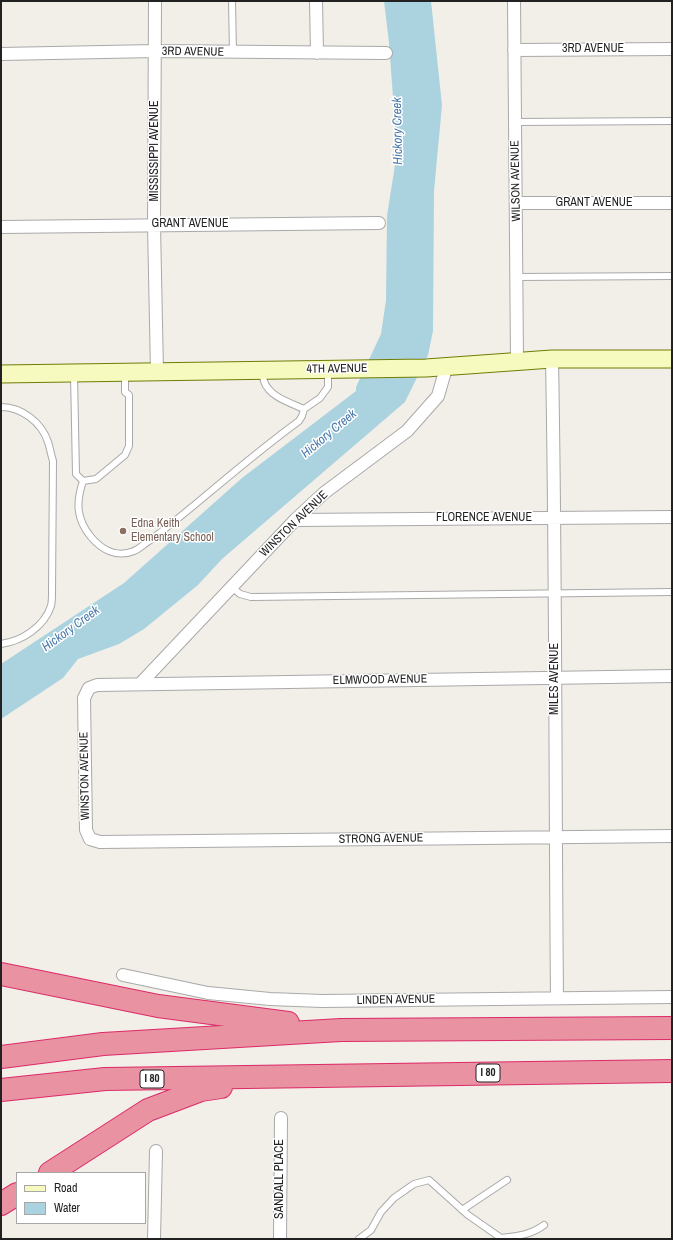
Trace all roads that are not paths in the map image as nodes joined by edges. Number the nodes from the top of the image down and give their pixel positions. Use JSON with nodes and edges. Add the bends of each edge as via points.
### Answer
{"nodes":[{"id":1,"x":155,"y":1,"type":"edge"},
{"id":2,"x":232,"y":1,"type":"edge"},
{"id":3,"x":316,"y":1,"type":"edge"},
{"id":4,"x":514,"y":1,"type":"edge"},
{"id":5,"x":672,"y":49,"type":"edge"},
{"id":6,"x":514,"y":50,"type":"junction"},
{"id":7,"x":155,"y":51,"type":"junction"},
{"id":8,"x":232,"y":52,"type":"junction"},
{"id":9,"x":317,"y":53,"type":"junction"},
{"id":10,"x":386,"y":53,"type":"dead end"},
{"id":11,"x":1,"y":54,"type":"edge"},
{"id":12,"x":672,"y":121,"type":"edge"},
{"id":13,"x":515,"y":122,"type":"junction"},
{"id":14,"x":516,"y":203,"type":"junction"},
{"id":15,"x":672,"y":203,"type":"edge"},
{"id":16,"x":379,"y":223,"type":"dead end"},
{"id":17,"x":154,"y":225,"type":"junction"},
{"id":18,"x":1,"y":226,"type":"edge"},
{"id":19,"x":672,"y":276,"type":"edge"},
{"id":20,"x":517,"y":277,"type":"junction"},
{"id":21,"x":552,"y":359,"type":"junction"},
{"id":22,"x":672,"y":359,"type":"edge"},
{"id":23,"x":518,"y":361,"type":"junction"},
{"id":24,"x":446,"y":368,"type":"junction"},
{"id":25,"x":328,"y":369,"type":"junction"},
{"id":26,"x":264,"y":370,"type":"junction"},
{"id":27,"x":158,"y":372,"type":"junction"},
{"id":28,"x":74,"y":373,"type":"junction"},
{"id":29,"x":125,"y":373,"type":"junction"},
{"id":30,"x":1,"y":374,"type":"edge"},
{"id":31,"x":1,"y":407,"type":"edge"},
{"id":32,"x":304,"y":409,"type":"junction"},
{"id":33,"x":83,"y":481,"type":"junction"},
{"id":34,"x":672,"y":516,"type":"edge"},
{"id":35,"x":555,"y":518,"type":"junction"},
{"id":36,"x":295,"y":520,"type":"junction"},
{"id":37,"x":232,"y":587,"type":"junction"},
{"id":38,"x":672,"y":592,"type":"edge"},
{"id":39,"x":555,"y":594,"type":"junction"},
{"id":40,"x":1,"y":644,"type":"edge"},
{"id":41,"x":672,"y":676,"type":"edge"},
{"id":42,"x":555,"y":677,"type":"junction"},
{"id":43,"x":140,"y":684,"type":"junction"},
{"id":44,"x":89,"y":688,"type":"joint"},
{"id":45,"x":672,"y":836,"type":"edge"},
{"id":46,"x":555,"y":837,"type":"junction"},
{"id":47,"x":90,"y":839,"type":"joint"},
{"id":48,"x":1,"y":974,"type":"edge"},
{"id":49,"x":123,"y":975,"type":"dead end"},
{"id":50,"x":672,"y":997,"type":"edge"},
{"id":51,"x":557,"y":998,"type":"junction"},
{"id":52,"x":672,"y":1028,"type":"edge"},
{"id":53,"x":341,"y":1030,"type":"junction"},
{"id":54,"x":1,"y":1057,"type":"edge"},
{"id":55,"x":672,"y":1071,"type":"edge"},
{"id":56,"x":304,"y":1076,"type":"junction"},
{"id":57,"x":1,"y":1090,"type":"edge"},
{"id":58,"x":281,"y":1118,"type":"dead end"},
{"id":59,"x":156,"y":1151,"type":"dead end"},
{"id":60,"x":52,"y":1172,"type":"edge"},
{"id":61,"x":507,"y":1180,"type":"dead end"},
{"id":62,"x":16,"y":1195,"type":"edge"},
{"id":63,"x":1,"y":1204,"type":"edge"},
{"id":64,"x":462,"y":1210,"type":"junction"},
{"id":65,"x":544,"y":1225,"type":"dead end"},
{"id":66,"x":154,"y":1239,"type":"edge"},
{"id":67,"x":280,"y":1239,"type":"edge"},
{"id":68,"x":359,"y":1239,"type":"edge"}],
"edges":[{"from":1,"to":7,"type":"street","name":"MISSISSIPPI AVENUE"},
{"from":2,"to":8,"type":"lane"},
{"from":3,"to":9,"type":"street"},
{"from":4,"to":6,"type":"street","name":"WILSON AVENUE"},
{"from":5,"to":6,"type":"street","name":"3RD AVENUE"},
{"from":6,"to":13,"type":"street","name":"WILSON AVENUE"},
{"from":7,"to":8,"type":"street","name":"3RD AVENUE"},
{"from":7,"to":11,"type":"street","name":"3RD AVENUE"},
{"from":7,"to":17,"type":"street","name":"MISSISSIPPI AVENUE"},
{"from":8,"to":9,"type":"street","name":"3RD AVENUE"},
{"from":9,"to":10,"type":"street","name":"3RD AVENUE"},
{"from":12,"to":13,"type":"lane"},
{"from":13,"to":14,"type":"street","name":"WILSON AVENUE"},
{"from":14,"to":15,"type":"street","name":"GRANT AVENUE"},
{"from":14,"to":20,"type":"street","name":"WILSON AVENUE"},
{"from":16,"to":17,"type":"street","name":"GRANT AVENUE"},
{"from":17,"to":18,"type":"street","name":"GRANT AVENUE"},
{"from":17,"to":27,"type":"street","name":"MISSISSIPPI AVENUE"},
{"from":19,"to":20,"type":"lane"},
{"from":20,"to":23,"type":"street","name":"WILSON AVENUE"},
{"from":21,"to":22,"type":"street","name":"4TH AVENUE"},
{"from":21,"to":23,"type":"street","name":"4TH AVENUE"},
{"from":21,"to":35,"type":"street","name":"MILES AVENUE"},
{"from":23,"to":24,"type":"street","name":"4TH AVENUE"},
{"from":24,"to":25,"type":"street","name":"4TH AVENUE"},
{"from":24,"to":36,"type":"street","name":"WINSTON AVENUE","via":[[438,396],[407,431],[324,493]]},
{"from":25,"to":26,"type":"street","name":"4TH AVENUE"},
{"from":25,"to":32,"type":"lane","via":[[328,387],[320,398]]},
{"from":26,"to":27,"type":"street","name":"4TH AVENUE"},
{"from":26,"to":32,"type":"lane","via":[[264,381],[268,388],[277,396]]},
{"from":27,"to":29,"type":"street","name":"4TH AVENUE"},
{"from":28,"to":29,"type":"street","name":"4TH AVENUE"},
{"from":28,"to":30,"type":"street","name":"4TH AVENUE"},
{"from":28,"to":33,"type":"lane","via":[[76,474]]},
{"from":29,"to":33,"type":"lane","via":[[125,392],[129,395],[129,446],[125,455],[96,480]]},
{"from":31,"to":40,"type":"lane","via":[[17,410],[31,417],[42,430],[53,461],[51,606],[35,629],[24,637]]},
{"from":32,"to":33,"type":"lane","via":[[299,421],[237,469],[187,513],[134,551],[119,554],[110,552],[98,545],[90,536],[82,524],[78,510],[78,496]]},
{"from":34,"to":35,"type":"street","name":"FLORENCE AVENUE"},
{"from":35,"to":36,"type":"street","name":"FLORENCE AVENUE"},
{"from":35,"to":39,"type":"street","name":"MILES AVENUE"},
{"from":36,"to":37,"type":"street","name":"WINSTON AVENUE"},
{"from":37,"to":39,"type":"lane","via":[[240,594],[251,598]]},
{"from":37,"to":43,"type":"street","name":"WINSTON AVENUE"},
{"from":38,"to":39,"type":"lane"},
{"from":39,"to":42,"type":"street","name":"MILES AVENUE"},
{"from":41,"to":42,"type":"street","name":"ELMWOOD AVENUE"},
{"from":42,"to":43,"type":"street","name":"ELMWOOD AVENUE"},
{"from":42,"to":46,"type":"street","name":"MILES AVENUE"},
{"from":43,"to":44,"type":"street","name":"ELMWOOD AVENUE","via":[[97,685]]},
{"from":44,"to":47,"type":"street","name":"WINSTON AVENUE","via":[[84,698],[86,830]]},
{"from":45,"to":46,"type":"street","name":"STRONG AVENUE"},
{"from":46,"to":47,"type":"street","name":"STRONG AVENUE","via":[[100,842]]},
{"from":46,"to":51,"type":"street","name":"MILES AVENUE"},
{"from":48,"to":53,"type":"highway","via":[[158,1006]]},
{"from":49,"to":51,"type":"street","name":"LINDEN AVENUE","via":[[208,992],[277,999],[322,1001]]},
{"from":50,"to":51,"type":"street","name":"LINDEN AVENUE"},
{"from":52,"to":53,"type":"highway"},
{"from":53,"to":54,"type":"highway","via":[[102,1044]]},
{"from":55,"to":56,"type":"highway","number":"I 80"},
{"from":56,"to":57,"type":"highway","number":"I 80","via":[[105,1079]]},
{"from":56,"to":60,"type":"highway","via":[[201,1090],[148,1110]]},
{"from":58,"to":67,"type":"street","name":"SANDALL PLACE"},
{"from":59,"to":66,"type":"street"},
{"from":61,"to":64,"type":"lane"},
{"from":62,"to":63,"type":"highway"},
{"from":64,"to":65,"type":"lane","via":[[501,1238],[536,1231]]},
{"from":64,"to":68,"type":"lane","via":[[429,1180],[414,1184],[394,1198],[371,1230]]}]}
